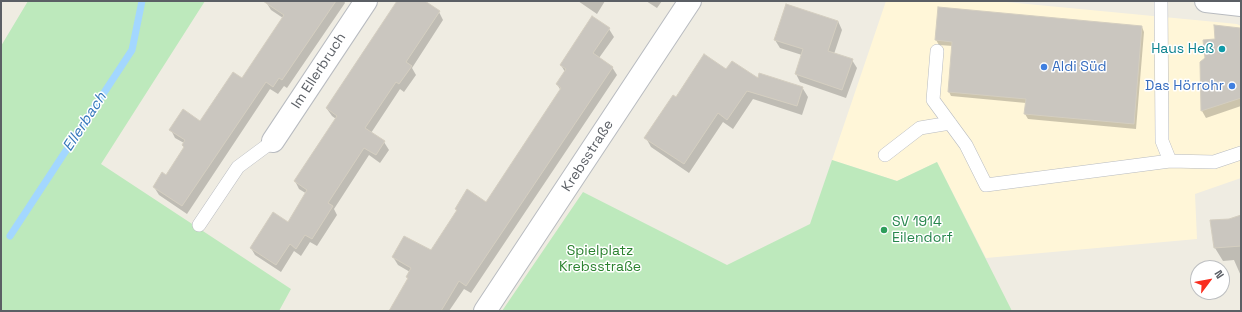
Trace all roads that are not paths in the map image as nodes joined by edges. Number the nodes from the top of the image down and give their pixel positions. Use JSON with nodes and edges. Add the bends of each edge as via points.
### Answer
{"nodes":[{"id":1,"x":366,"y":1,"type":"edge"},
{"id":2,"x":690,"y":1,"type":"edge"},
{"id":3,"x":1161,"y":1,"type":"edge"},
{"id":4,"x":1206,"y":1,"type":"edge"},
{"id":5,"x":1241,"y":5,"type":"edge"},
{"id":6,"x":937,"y":51,"type":"dead end"},
{"id":7,"x":950,"y":123,"type":"junction"},
{"id":8,"x":273,"y":141,"type":"joint"},
{"id":9,"x":1241,"y":153,"type":"edge"},
{"id":10,"x":885,"y":155,"type":"dead end"},
{"id":11,"x":1170,"y":161,"type":"junction"},
{"id":12,"x":199,"y":225,"type":"dead end"},
{"id":13,"x":486,"y":311,"type":"edge"}],
"edges":[{"from":1,"to":8,"type":"street","name":"Im Ellerbruch"},
{"from":2,"to":13,"type":"street","name":"Krebsstraße"},
{"from":3,"to":11,"type":"lane","via":[[1162,141]]},
{"from":4,"to":5,"type":"street"},
{"from":6,"to":7,"type":"lane","via":[[933,100]]},
{"from":7,"to":10,"type":"lane","via":[[920,128]]},
{"from":7,"to":11,"type":"lane","via":[[966,145],[986,185]]},
{"from":8,"to":12,"type":"lane","via":[[238,167]]},
{"from":9,"to":11,"type":"lane","via":[[1214,162]]}]}
